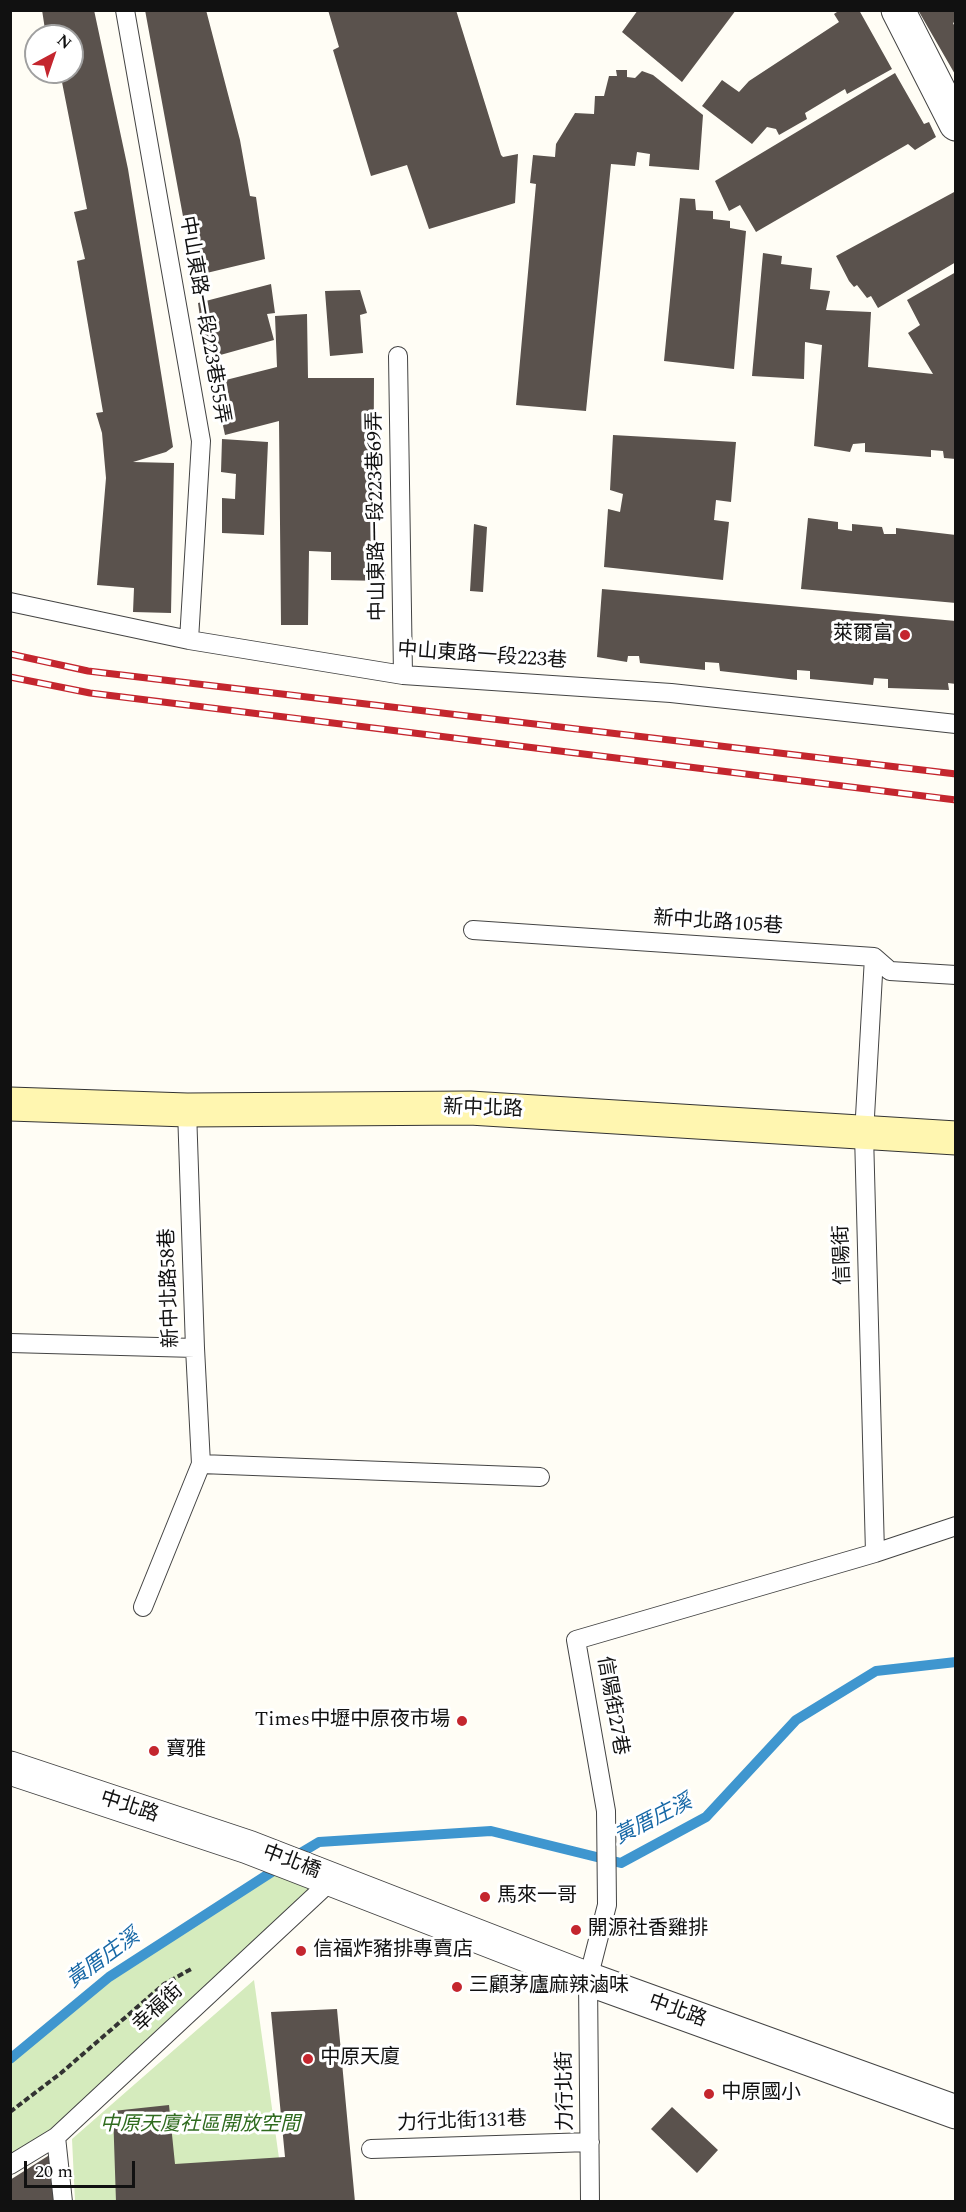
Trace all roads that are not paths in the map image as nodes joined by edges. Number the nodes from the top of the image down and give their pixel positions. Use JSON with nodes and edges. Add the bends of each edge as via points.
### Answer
{"nodes":[{"id":1,"x":125,"y":10,"type":"edge"},
{"id":2,"x":898,"y":10,"type":"edge"},
{"id":3,"x":956,"y":124,"type":"edge"},
{"id":4,"x":398,"y":356,"type":"dead end"},
{"id":5,"x":10,"y":602,"type":"edge"},
{"id":6,"x":189,"y":640,"type":"junction"},
{"id":7,"x":403,"y":675,"type":"junction"},
{"id":8,"x":956,"y":724,"type":"edge"},
{"id":9,"x":472,"y":930,"type":"dead end"},
{"id":10,"x":874,"y":957,"type":"junction"},
{"id":11,"x":956,"y":975,"type":"edge"},
{"id":12,"x":10,"y":1104,"type":"edge"},
{"id":13,"x":187,"y":1110,"type":"junction"},
{"id":14,"x":864,"y":1134,"type":"junction"},
{"id":15,"x":956,"y":1138,"type":"edge"},
{"id":16,"x":10,"y":1343,"type":"edge"},
{"id":17,"x":195,"y":1348,"type":"junction"},
{"id":18,"x":201,"y":1464,"type":"junction"},
{"id":19,"x":540,"y":1477,"type":"dead end"},
{"id":20,"x":956,"y":1526,"type":"edge"},
{"id":21,"x":875,"y":1553,"type":"junction"},
{"id":22,"x":143,"y":1606,"type":"dead end"},
{"id":23,"x":10,"y":1768,"type":"edge"},
{"id":24,"x":248,"y":1847,"type":"joint"},
{"id":25,"x":333,"y":1879,"type":"junction"},
{"id":26,"x":588,"y":1979,"type":"junction"},
{"id":27,"x":956,"y":2112,"type":"edge"},
{"id":28,"x":56,"y":2137,"type":"junction"},
{"id":29,"x":590,"y":2142,"type":"junction"},
{"id":30,"x":371,"y":2149,"type":"dead end"},
{"id":31,"x":10,"y":2165,"type":"edge"},
{"id":32,"x":63,"y":2202,"type":"edge"},
{"id":33,"x":590,"y":2202,"type":"edge"}],
"edges":[{"from":1,"to":6,"type":"lane","name":"中山東路一段223巷55弄","via":[[201,441]]},
{"from":2,"to":3,"type":"street"},
{"from":4,"to":7,"type":"lane","name":"中山東路一段223巷69弄"},
{"from":5,"to":6,"type":"lane","name":"中山東路一段223巷"},
{"from":6,"to":7,"type":"lane","name":"中山東路一段223巷"},
{"from":7,"to":8,"type":"lane","name":"中山東路一段223巷","via":[[670,693]]},
{"from":9,"to":10,"type":"lane","name":"新中北路105巷"},
{"from":10,"to":11,"type":"lane","name":"新中北路105巷","via":[[890,971]]},
{"from":10,"to":14,"type":"lane","name":"信陽街"},
{"from":12,"to":13,"type":"street","name":"新中北路"},
{"from":13,"to":14,"type":"street","name":"新中北路","via":[[470,1108]]},
{"from":13,"to":17,"type":"lane","name":"新中北路58巷"},
{"from":14,"to":15,"type":"street","name":"新中北路"},
{"from":14,"to":21,"type":"lane","name":"信陽街"},
{"from":16,"to":17,"type":"lane"},
{"from":17,"to":18,"type":"lane","name":"新中北路58巷"},
{"from":18,"to":19,"type":"lane"},
{"from":18,"to":22,"type":"lane","name":"新中北路58巷"},
{"from":20,"to":21,"type":"lane"},
{"from":21,"to":26,"type":"lane","name":"信陽街27巷","via":[[576,1640],[606,1811],[607,1905]]},
{"from":23,"to":24,"type":"street","name":"中北路"},
{"from":24,"to":25,"type":"street","name":"中北橋"},
{"from":25,"to":26,"type":"street","name":"中北路"},
{"from":25,"to":28,"type":"lane","name":"幸福街"},
{"from":26,"to":27,"type":"street","name":"中北路"},
{"from":26,"to":29,"type":"lane","name":"力行北街"},
{"from":28,"to":31,"type":"lane","name":"幸福街"},
{"from":28,"to":32,"type":"lane"},
{"from":29,"to":30,"type":"lane","name":"力行北街131巷"},
{"from":29,"to":33,"type":"lane","name":"力行北街"}]}
